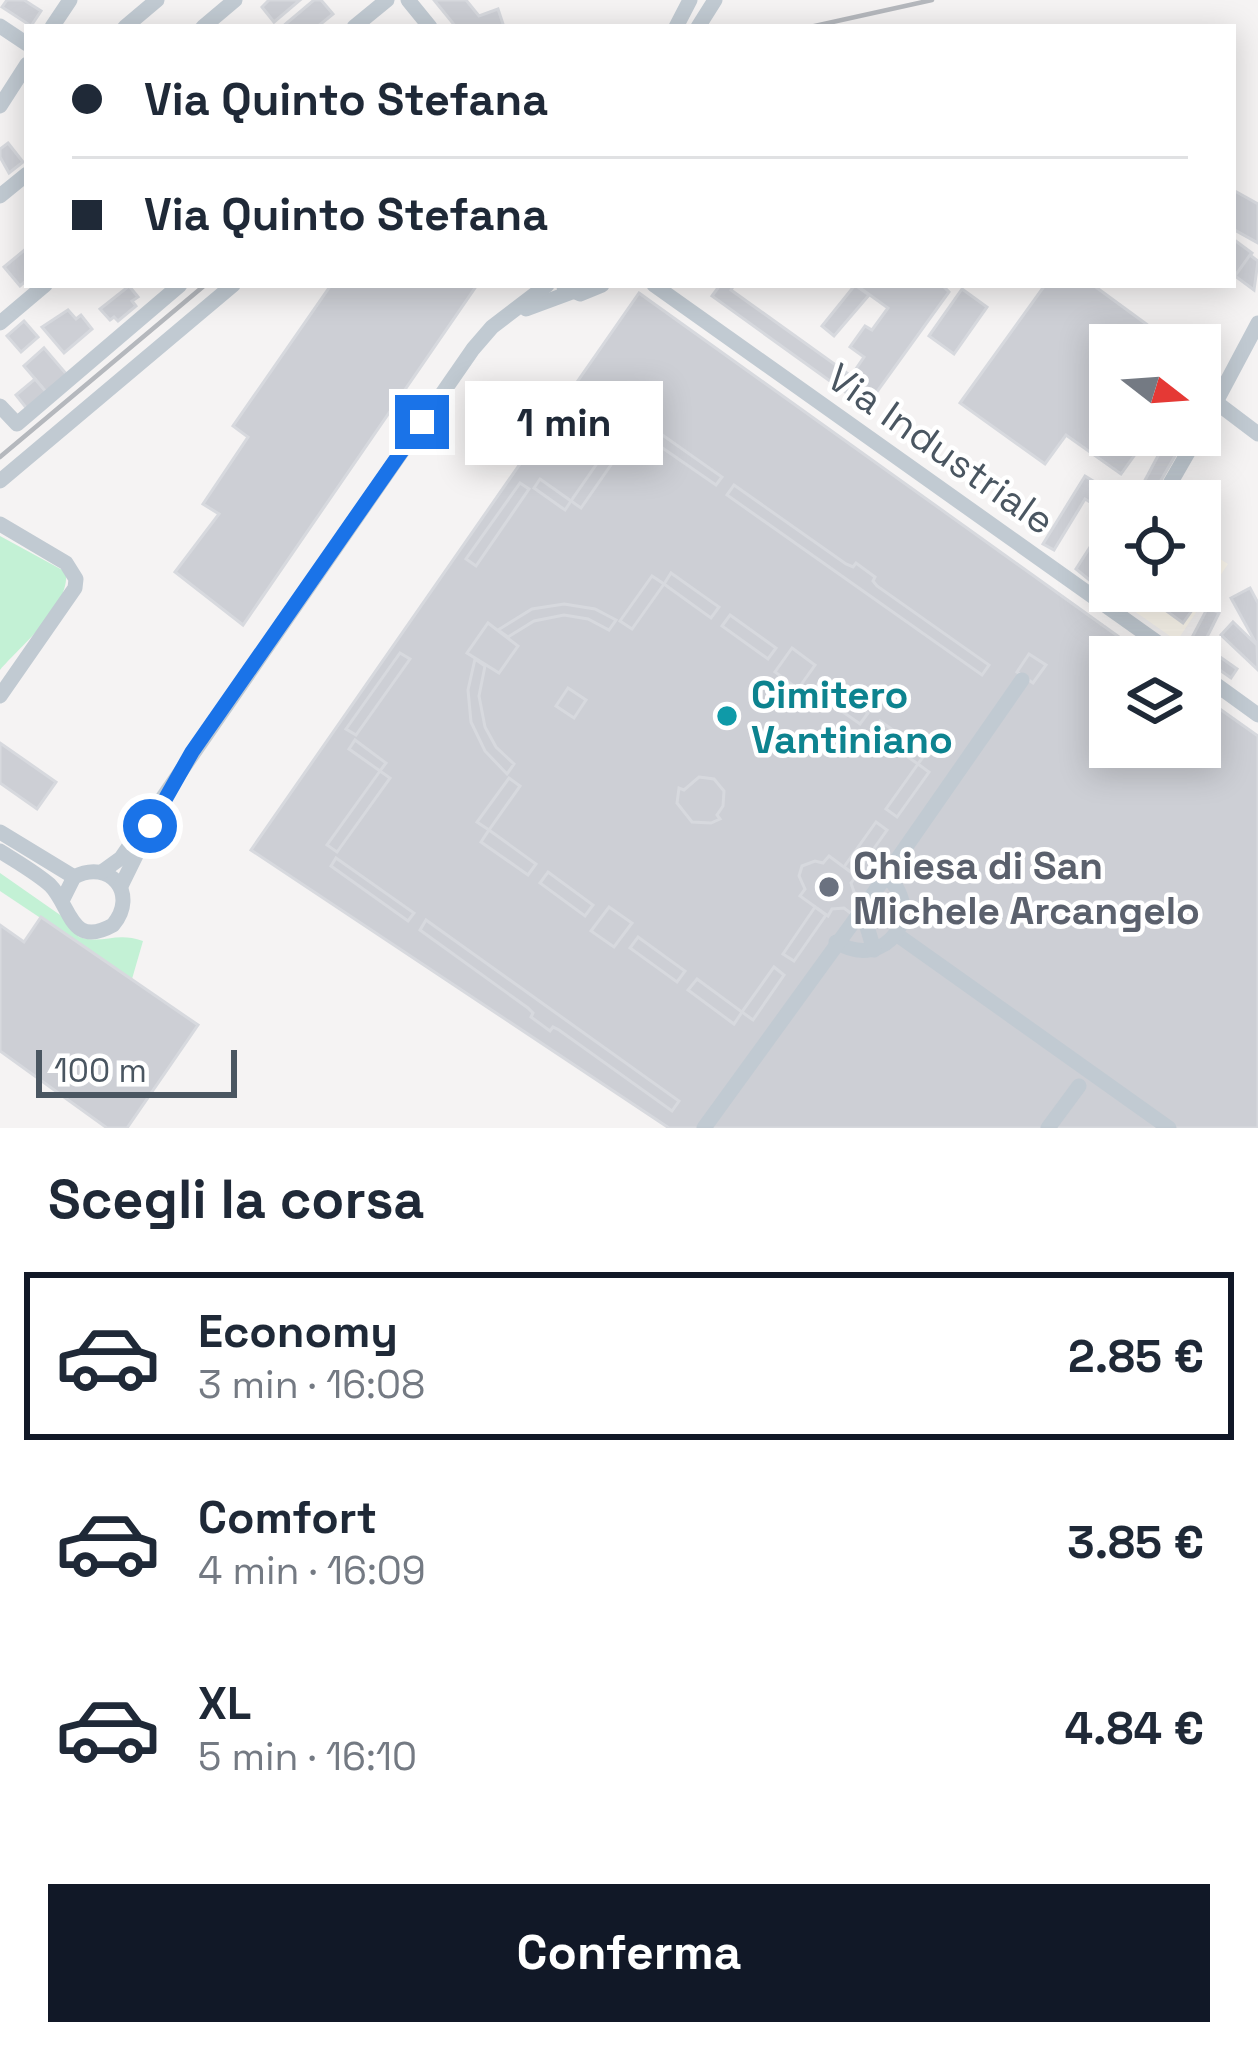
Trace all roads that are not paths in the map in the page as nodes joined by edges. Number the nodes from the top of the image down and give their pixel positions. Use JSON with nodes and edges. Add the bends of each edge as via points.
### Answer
{"nodes":[{"id":1,"x":157,"y":0,"type":"edge"},
{"id":2,"x":235,"y":0,"type":"edge"},
{"id":3,"x":387,"y":0,"type":"edge"},
{"id":4,"x":408,"y":0,"type":"edge"},
{"id":5,"x":129,"y":24,"type":"edge"},
{"id":6,"x":206,"y":24,"type":"edge"},
{"id":7,"x":358,"y":24,"type":"edge"},
{"id":8,"x":428,"y":24,"type":"edge"},
{"id":9,"x":24,"y":69,"type":"edge"},
{"id":10,"x":0,"y":106,"type":"edge"},
{"id":11,"x":24,"y":176,"type":"edge"},
{"id":12,"x":0,"y":196,"type":"edge"},
{"id":13,"x":41,"y":288,"type":"edge"},
{"id":14,"x":176,"y":288,"type":"edge"},
{"id":15,"x":229,"y":288,"type":"edge"},
{"id":16,"x":543,"y":288,"type":"edge"},
{"id":17,"x":567,"y":288,"type":"edge"},
{"id":18,"x":597,"y":288,"type":"edge"},
{"id":19,"x":660,"y":290,"type":"edge"},
{"id":20,"x":501,"y":320,"type":"junction"},
{"id":21,"x":1258,"y":322,"type":"edge"},
{"id":22,"x":0,"y":323,"type":"edge"},
{"id":23,"x":1221,"y":395,"type":"edge"},
{"id":24,"x":0,"y":406,"type":"edge"},
{"id":25,"x":1221,"y":406,"type":"edge"},
{"id":26,"x":1258,"y":434,"type":"edge"},
{"id":27,"x":0,"y":482,"type":"edge"},
{"id":28,"x":0,"y":524,"type":"edge"},
{"id":29,"x":1089,"y":594,"type":"edge"},
{"id":30,"x":1115,"y":612,"type":"edge"},
{"id":31,"x":1149,"y":636,"type":"edge"},
{"id":32,"x":20,"y":667,"type":"junction"},
{"id":33,"x":1022,"y":680,"type":"dead end"},
{"id":34,"x":0,"y":682,"type":"edge"},
{"id":35,"x":1221,"y":688,"type":"edge"},
{"id":36,"x":0,"y":696,"type":"edge"},
{"id":37,"x":1258,"y":715,"type":"edge"},
{"id":38,"x":169,"y":787,"type":"junction"},
{"id":39,"x":0,"y":832,"type":"edge"},
{"id":40,"x":0,"y":851,"type":"edge"},
{"id":41,"x":103,"y":871,"type":"junction"},
{"id":42,"x":884,"y":874,"type":"junction"},
{"id":43,"x":74,"y":877,"type":"junction"},
{"id":44,"x":122,"y":886,"type":"junction"},
{"id":45,"x":63,"y":899,"type":"junction"},
{"id":46,"x":904,"y":908,"type":"junction"},
{"id":47,"x":862,"y":910,"type":"junction"},
{"id":48,"x":896,"y":934,"type":"junction"},
{"id":49,"x":836,"y":942,"type":"junction"},
{"id":50,"x":874,"y":950,"type":"junction"},
{"id":51,"x":1079,"y":1086,"type":"dead end"},
{"id":52,"x":704,"y":1128,"type":"edge"},
{"id":53,"x":1048,"y":1128,"type":"edge"},
{"id":54,"x":1169,"y":1128,"type":"edge"}],
"edges":[{"from":1,"to":5,"type":"street"},
{"from":2,"to":6,"type":"street"},
{"from":3,"to":7,"type":"street"},
{"from":4,"to":8,"type":"street"},
{"from":9,"to":10,"type":"street"},
{"from":11,"to":12,"type":"street"},
{"from":13,"to":22,"type":"street"},
{"from":14,"to":24,"type":"street","via":[[17,424]]},
{"from":15,"to":27,"type":"street"},
{"from":16,"to":20,"type":"street"},
{"from":17,"to":18,"type":"street"},
{"from":17,"to":20,"type":"street"},
{"from":19,"to":29,"type":"street","name":"Via Industriale"},
{"from":20,"to":38,"type":"street","via":[[473,349]]},
{"from":21,"to":23,"type":"street"},
{"from":25,"to":26,"type":"street"},
{"from":28,"to":32,"type":"street","via":[[66,563],[76,579]]},
{"from":30,"to":31,"type":"street","name":"Via Industriale"},
{"from":32,"to":34,"type":"street"},
{"from":32,"to":36,"type":"street"},
{"from":33,"to":42,"type":"street"},
{"from":35,"to":37,"type":"street"},
{"from":38,"to":41,"type":"street"},
{"from":38,"to":44,"type":"street"},
{"from":39,"to":43,"type":"street"},
{"from":40,"to":45,"type":"street"},
{"from":41,"to":43,"type":"street"},
{"from":41,"to":44,"type":"street"},
{"from":42,"to":46,"type":"street"},
{"from":42,"to":47,"type":"street"},
{"from":43,"to":45,"type":"street"},
{"from":44,"to":45,"type":"street","via":[[120,917],[95,932],[68,919]]},
{"from":46,"to":47,"type":"street"},
{"from":46,"to":48,"type":"street"},
{"from":47,"to":49,"type":"street"},
{"from":47,"to":50,"type":"street"},
{"from":48,"to":50,"type":"street"},
{"from":48,"to":54,"type":"street"},
{"from":49,"to":50,"type":"street"},
{"from":49,"to":52,"type":"street"},
{"from":51,"to":53,"type":"street"}]}
